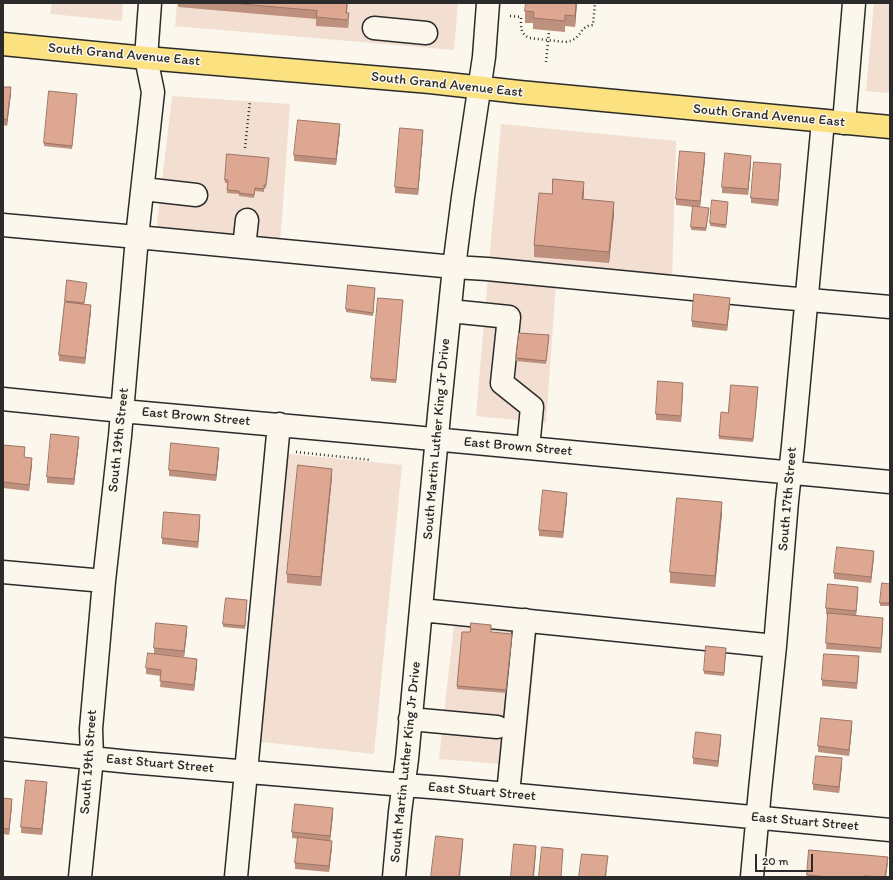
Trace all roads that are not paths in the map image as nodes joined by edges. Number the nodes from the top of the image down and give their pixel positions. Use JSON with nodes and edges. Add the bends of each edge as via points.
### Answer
{"nodes":[{"id":1,"x":150,"y":3,"type":"edge"},
{"id":2,"x":488,"y":3,"type":"edge"},
{"id":3,"x":854,"y":3,"type":"edge"},
{"id":4,"x":374,"y":28,"type":"dead end"},
{"id":5,"x":426,"y":33,"type":"dead end"},
{"id":6,"x":3,"y":44,"type":"edge"},
{"id":7,"x":146,"y":58,"type":"junction"},
{"id":8,"x":479,"y":87,"type":"junction"},
{"id":9,"x":834,"y":122,"type":"junction"},
{"id":10,"x":890,"y":127,"type":"edge"},
{"id":11,"x":143,"y":189,"type":"junction"},
{"id":12,"x":196,"y":195,"type":"dead end"},
{"id":13,"x":247,"y":220,"type":"dead end"},
{"id":14,"x":3,"y":225,"type":"edge"},
{"id":15,"x":137,"y":237,"type":"junction"},
{"id":16,"x":244,"y":247,"type":"junction"},
{"id":17,"x":454,"y":268,"type":"junction"},
{"id":18,"x":806,"y":300,"type":"junction"},
{"id":19,"x":890,"y":307,"type":"edge"},
{"id":20,"x":450,"y":311,"type":"junction"},
{"id":21,"x":3,"y":400,"type":"edge"},
{"id":22,"x":122,"y":411,"type":"junction"},
{"id":23,"x":279,"y":424,"type":"junction"},
{"id":24,"x":437,"y":439,"type":"junction"},
{"id":25,"x":528,"y":448,"type":"junction"},
{"id":26,"x":790,"y":473,"type":"junction"},
{"id":27,"x":890,"y":482,"type":"edge"},
{"id":28,"x":3,"y":572,"type":"edge"},
{"id":29,"x":104,"y":580,"type":"junction"},
{"id":30,"x":421,"y":610,"type":"junction"},
{"id":31,"x":525,"y":620,"type":"junction"},
{"id":32,"x":775,"y":646,"type":"junction"},
{"id":33,"x":410,"y":719,"type":"junction"},
{"id":34,"x":497,"y":727,"type":"dead end"},
{"id":35,"x":3,"y":749,"type":"edge"},
{"id":36,"x":92,"y":758,"type":"junction"},
{"id":37,"x":246,"y":772,"type":"junction"},
{"id":38,"x":404,"y":785,"type":"junction"},
{"id":39,"x":508,"y":794,"type":"junction"},
{"id":40,"x":757,"y":818,"type":"junction"},
{"id":41,"x":890,"y":830,"type":"edge"},
{"id":42,"x":80,"y":877,"type":"edge"},
{"id":43,"x":236,"y":877,"type":"edge"},
{"id":44,"x":394,"y":877,"type":"edge"},
{"id":45,"x":752,"y":877,"type":"edge"}],
"edges":[{"from":1,"to":7,"type":"street","name":"South 19th Street"},
{"from":2,"to":8,"type":"street","name":"South Martin Luther King Jr Drive"},
{"from":3,"to":9,"type":"street","name":"South 17th Street"},
{"from":4,"to":5,"type":"street"},
{"from":6,"to":7,"type":"main road","name":"South Grand Avenue East"},
{"from":7,"to":8,"type":"main road","name":"South Grand Avenue East"},
{"from":7,"to":11,"type":"street","name":"South 19th Street","via":[[154,92]]},
{"from":8,"to":9,"type":"main road","name":"South Grand Avenue East"},
{"from":8,"to":17,"type":"street","name":"South Martin Luther King Jr Drive"},
{"from":9,"to":10,"type":"main road","name":"South Grand Avenue East"},
{"from":9,"to":18,"type":"street","name":"South 17th Street"},
{"from":11,"to":12,"type":"street"},
{"from":11,"to":15,"type":"street","name":"South 19th Street"},
{"from":13,"to":16,"type":"street"},
{"from":14,"to":15,"type":"street"},
{"from":15,"to":16,"type":"street"},
{"from":15,"to":22,"type":"street","name":"South 19th Street"},
{"from":16,"to":17,"type":"street"},
{"from":17,"to":18,"type":"street"},
{"from":17,"to":20,"type":"street","name":"South Martin Luther King Jr Drive"},
{"from":18,"to":19,"type":"street"},
{"from":18,"to":26,"type":"street","name":"South 17th Street"},
{"from":20,"to":24,"type":"street","name":"South Martin Luther King Jr Drive"},
{"from":20,"to":25,"type":"street","via":[[509,317],[502,383],[532,407]]},
{"from":21,"to":22,"type":"street","name":"East Brown Street"},
{"from":22,"to":23,"type":"street","name":"East Brown Street"},
{"from":22,"to":29,"type":"street","name":"South 19th Street"},
{"from":23,"to":24,"type":"street","name":"East Brown Street"},
{"from":23,"to":37,"type":"street"},
{"from":24,"to":25,"type":"street","name":"East Brown Street"},
{"from":24,"to":30,"type":"street","name":"South Martin Luther King Jr Drive"},
{"from":25,"to":26,"type":"street","name":"East Brown Street"},
{"from":26,"to":27,"type":"street","name":"East Brown Street"},
{"from":26,"to":32,"type":"street","name":"South 17th Street"},
{"from":28,"to":29,"type":"street"},
{"from":29,"to":36,"type":"street","name":"South 19th Street","via":[[90,729]]},
{"from":30,"to":31,"type":"street"},
{"from":30,"to":33,"type":"street","name":"South Martin Luther King Jr Drive"},
{"from":31,"to":32,"type":"street"},
{"from":31,"to":39,"type":"street"},
{"from":32,"to":40,"type":"street","name":"South 17th Street"},
{"from":33,"to":34,"type":"street"},
{"from":33,"to":38,"type":"street","name":"South Martin Luther King Jr Drive"},
{"from":35,"to":36,"type":"street","name":"East Stuart Street"},
{"from":36,"to":37,"type":"street","name":"East Stuart Street"},
{"from":36,"to":42,"type":"street","name":"South 19th Street"},
{"from":37,"to":38,"type":"street","name":"East Stuart Street"},
{"from":37,"to":43,"type":"street"},
{"from":38,"to":39,"type":"street","name":"East Stuart Street"},
{"from":38,"to":44,"type":"street","name":"South Martin Luther King Jr Drive"},
{"from":39,"to":40,"type":"street","name":"East Stuart Street"},
{"from":40,"to":41,"type":"street","name":"East Stuart Street"},
{"from":40,"to":45,"type":"street","name":"South 17th Street"}]}
